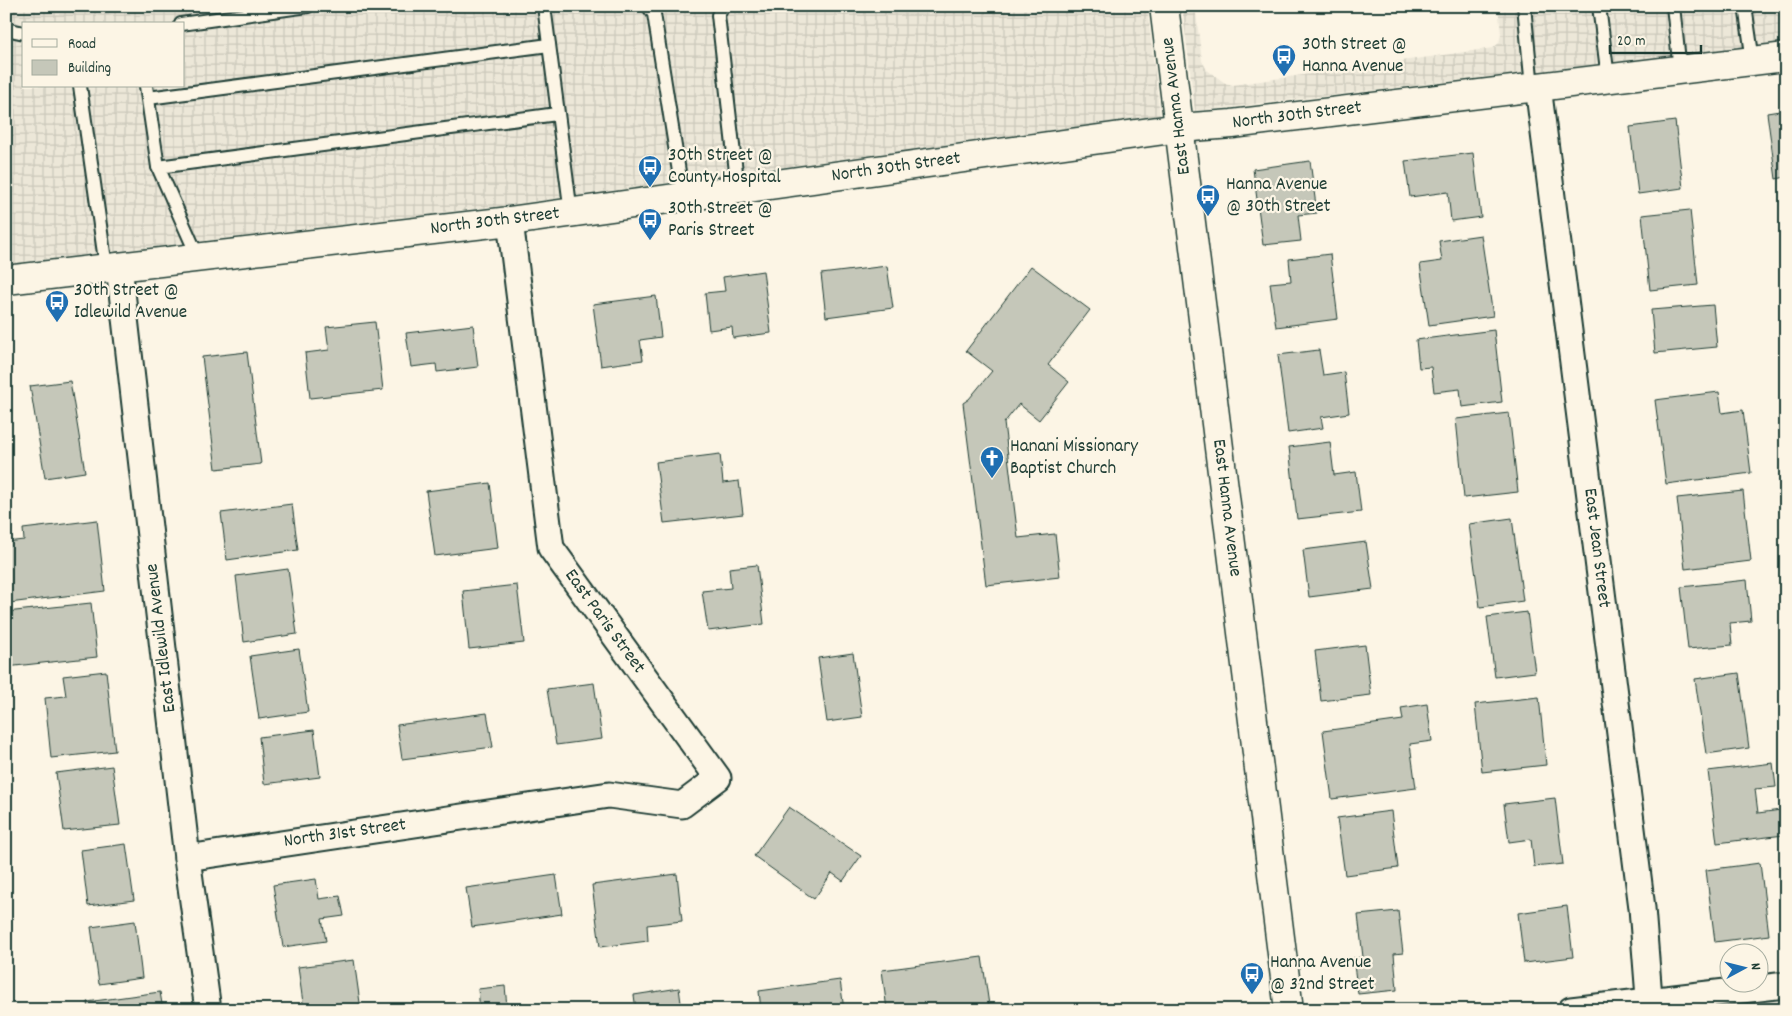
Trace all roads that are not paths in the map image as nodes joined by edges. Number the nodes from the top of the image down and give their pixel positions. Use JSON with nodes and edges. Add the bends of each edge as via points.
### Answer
{"nodes":[{"id":1,"x":308,"y":6,"type":"edge"},
{"id":2,"x":544,"y":6,"type":"edge"},
{"id":3,"x":648,"y":6,"type":"edge"},
{"id":4,"x":724,"y":6,"type":"edge"},
{"id":5,"x":1164,"y":6,"type":"edge"},
{"id":6,"x":1524,"y":6,"type":"edge"},
{"id":7,"x":1599,"y":6,"type":"edge"},
{"id":8,"x":1673,"y":6,"type":"edge"},
{"id":9,"x":1745,"y":10,"type":"edge"},
{"id":10,"x":185,"y":23,"type":"edge"},
{"id":11,"x":6,"y":29,"type":"edge"},
{"id":12,"x":22,"y":33,"type":"edge"},
{"id":13,"x":549,"y":44,"type":"junction"},
{"id":14,"x":1786,"y":57,"type":"edge"},
{"id":15,"x":1753,"y":61,"type":"junction"},
{"id":16,"x":1680,"y":70,"type":"junction"},
{"id":17,"x":1608,"y":78,"type":"junction"},
{"id":18,"x":1535,"y":86,"type":"junction"},
{"id":19,"x":185,"y":87,"type":"edge"},
{"id":20,"x":80,"y":88,"type":"edge"},
{"id":21,"x":180,"y":88,"type":"edge"},
{"id":22,"x":147,"y":92,"type":"edge"},
{"id":23,"x":557,"y":114,"type":"junction"},
{"id":24,"x":1179,"y":128,"type":"junction"},
{"id":25,"x":158,"y":167,"type":"junction"},
{"id":26,"x":738,"y":189,"type":"junction"},
{"id":27,"x":683,"y":197,"type":"junction"},
{"id":28,"x":570,"y":213,"type":"junction"},
{"id":29,"x":510,"y":221,"type":"junction"},
{"id":30,"x":198,"y":257,"type":"junction"},
{"id":31,"x":113,"y":267,"type":"junction"},
{"id":32,"x":6,"y":280,"type":"edge"},
{"id":33,"x":502,"y":811,"type":"joint"},
{"id":34,"x":187,"y":858,"type":"junction"},
{"id":35,"x":1786,"y":985,"type":"edge"},
{"id":36,"x":1650,"y":1005,"type":"edge"},
{"id":37,"x":208,"y":1010,"type":"edge"},
{"id":38,"x":1289,"y":1010,"type":"edge"},
{"id":39,"x":1571,"y":1010,"type":"edge"}],
"edges":[{"from":1,"to":10,"type":"lane"},
{"from":2,"to":13,"type":"lane"},
{"from":3,"to":27,"type":"lane","via":[[654,14]]},
{"from":4,"to":26,"type":"lane","via":[[718,15]]},
{"from":5,"to":24,"type":"street","name":"East Hanna Avenue"},
{"from":6,"to":18,"type":"lane"},
{"from":7,"to":17,"type":"lane"},
{"from":8,"to":16,"type":"lane"},
{"from":9,"to":15,"type":"lane"},
{"from":11,"to":12,"type":"lane"},
{"from":13,"to":19,"type":"lane"},
{"from":13,"to":23,"type":"lane"},
{"from":14,"to":15,"type":"street","name":"North 30th Street"},
{"from":15,"to":16,"type":"street","name":"North 30th Street"},
{"from":16,"to":17,"type":"street","name":"North 30th Street"},
{"from":17,"to":18,"type":"street","name":"North 30th Street"},
{"from":18,"to":24,"type":"street","name":"North 30th Street"},
{"from":18,"to":36,"type":"street","name":"East Jean Street","via":[[1642,908]]},
{"from":20,"to":31,"type":"lane"},
{"from":21,"to":22,"type":"lane"},
{"from":22,"to":25,"type":"lane"},
{"from":23,"to":25,"type":"lane"},
{"from":23,"to":28,"type":"lane"},
{"from":24,"to":26,"type":"street","name":"North 30th Street"},
{"from":24,"to":38,"type":"street","name":"East Hanna Avenue"},
{"from":25,"to":30,"type":"lane"},
{"from":26,"to":27,"type":"street","name":"North 30th Street"},
{"from":27,"to":28,"type":"street","name":"North 30th Street"},
{"from":28,"to":29,"type":"street","name":"North 30th Street"},
{"from":29,"to":30,"type":"street","name":"North 30th Street"},
{"from":29,"to":33,"type":"street","name":"East Paris Street","via":[[551,548],[718,778],[682,805],[609,795]]},
{"from":30,"to":31,"type":"street","name":"North 30th Street"},
{"from":31,"to":32,"type":"street","name":"North 30th Street"},
{"from":31,"to":34,"type":"street","name":"East Idlewild Avenue"},
{"from":33,"to":34,"type":"street","name":"North 31st Street"},
{"from":34,"to":37,"type":"street","name":"East Idlewild Avenue"},
{"from":35,"to":36,"type":"street"},
{"from":36,"to":39,"type":"street"}]}
